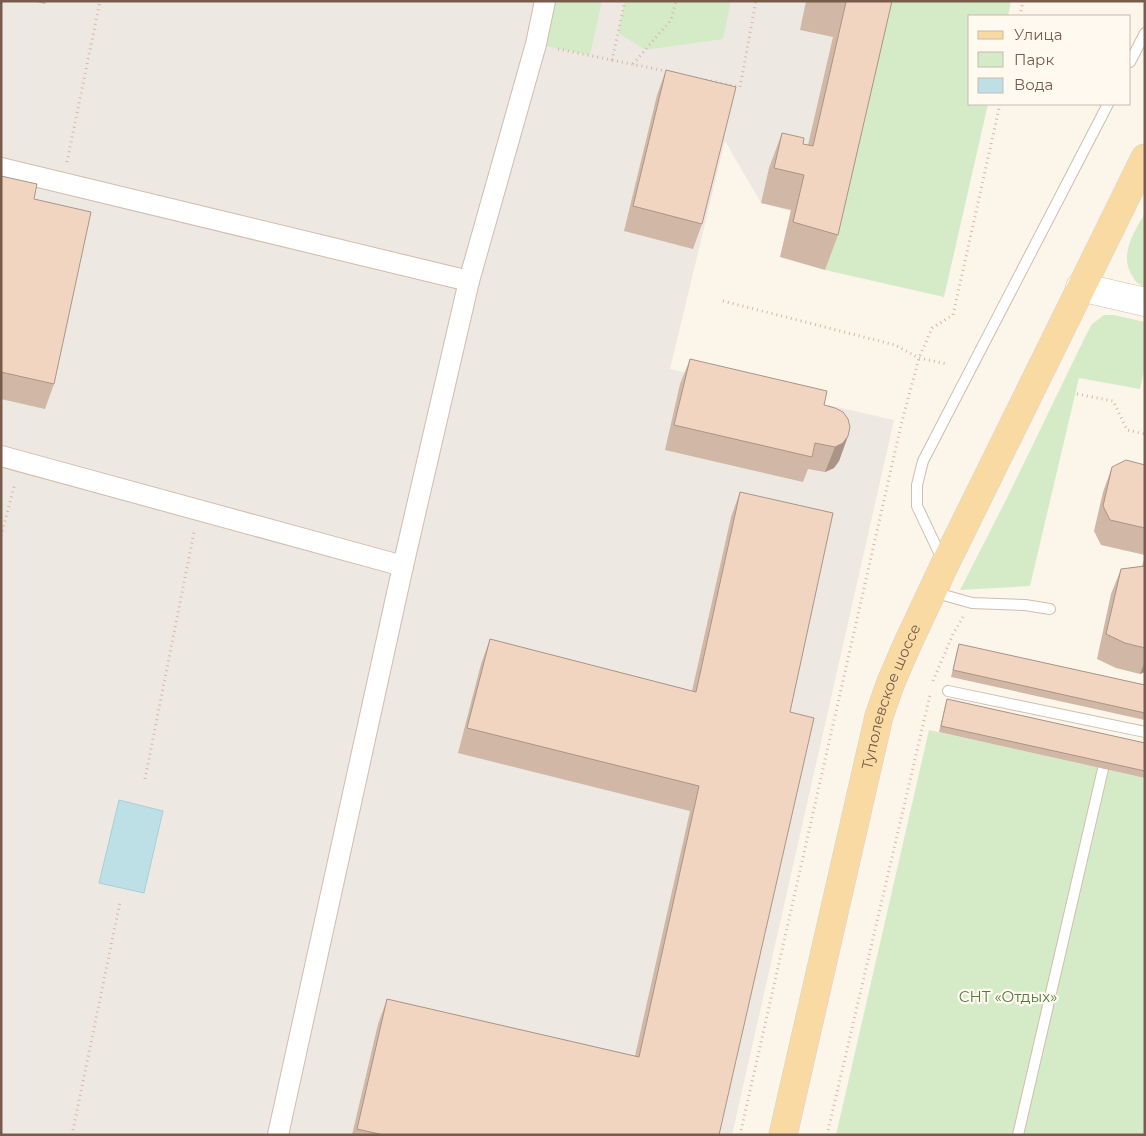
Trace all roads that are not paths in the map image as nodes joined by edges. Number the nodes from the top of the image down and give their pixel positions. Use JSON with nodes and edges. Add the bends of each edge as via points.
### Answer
{"nodes":[{"id":1,"x":545,"y":1,"type":"edge"},
{"id":2,"x":1145,"y":33,"type":"edge"},
{"id":3,"x":1131,"y":60,"type":"edge"},
{"id":4,"x":1107,"y":105,"type":"edge"},
{"id":5,"x":1145,"y":158,"type":"edge"},
{"id":6,"x":1,"y":168,"type":"edge"},
{"id":7,"x":469,"y":281,"type":"junction"},
{"id":8,"x":1080,"y":287,"type":"junction"},
{"id":9,"x":1145,"y":302,"type":"edge"},
{"id":10,"x":11,"y":459,"type":"edge"},
{"id":11,"x":945,"y":564,"type":"junction"},
{"id":12,"x":402,"y":566,"type":"junction"},
{"id":13,"x":932,"y":592,"type":"junction"},
{"id":14,"x":1050,"y":609,"type":"dead end"},
{"id":15,"x":948,"y":691,"type":"dead end"},
{"id":16,"x":1145,"y":732,"type":"edge"},
{"id":17,"x":1103,"y":768,"type":"edge"},
{"id":18,"x":278,"y":1135,"type":"edge"},
{"id":19,"x":783,"y":1135,"type":"edge"},
{"id":20,"x":1018,"y":1135,"type":"edge"}],
"edges":[{"from":1,"to":7,"type":"street","via":[[536,44]]},
{"from":2,"to":3,"type":"lane"},
{"from":4,"to":11,"type":"lane","via":[[923,461],[917,485],[917,506]]},
{"from":5,"to":8,"type":"main road","name":"Туполевское шоссе"},
{"from":6,"to":7,"type":"street"},
{"from":7,"to":12,"type":"street"},
{"from":8,"to":9,"type":"main road"},
{"from":8,"to":11,"type":"main road","name":"Туполевское шоссе"},
{"from":10,"to":12,"type":"street"},
{"from":11,"to":13,"type":"main road","name":"Туполевское шоссе"},
{"from":12,"to":18,"type":"street"},
{"from":13,"to":14,"type":"lane","via":[[972,603]]},
{"from":13,"to":19,"type":"main road","name":"Туполевское шоссе","via":[[879,716]]},
{"from":15,"to":16,"type":"lane"},
{"from":17,"to":20,"type":"lane"}]}
